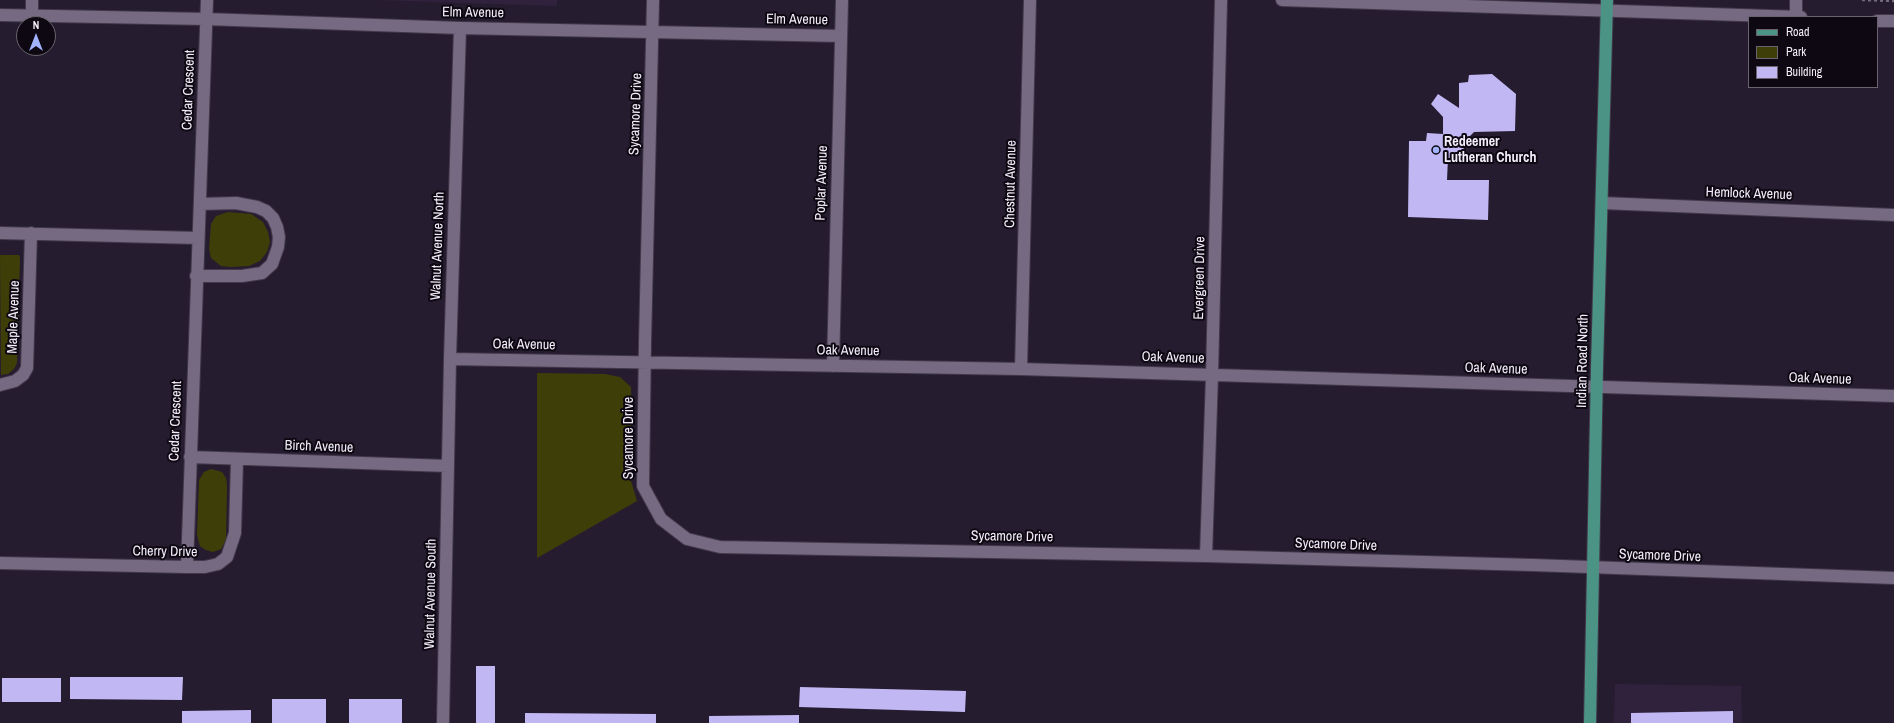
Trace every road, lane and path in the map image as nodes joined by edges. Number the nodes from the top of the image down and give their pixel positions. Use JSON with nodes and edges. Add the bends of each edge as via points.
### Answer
{"nodes":[{"id":1,"x":32,"y":0,"type":"edge"},
{"id":2,"x":206,"y":0,"type":"edge"},
{"id":3,"x":654,"y":0,"type":"edge"},
{"id":4,"x":842,"y":0,"type":"edge"},
{"id":5,"x":1030,"y":0,"type":"edge"},
{"id":6,"x":1221,"y":0,"type":"edge"},
{"id":7,"x":1282,"y":0,"type":"edge"},
{"id":8,"x":1796,"y":0,"type":"edge"},
{"id":9,"x":1862,"y":0,"type":"edge"},
{"id":10,"x":1894,"y":1,"type":"edge"},
{"id":11,"x":1420,"y":2,"type":"edge"},
{"id":12,"x":1607,"y":6,"type":"edge"},
{"id":13,"x":0,"y":15,"type":"edge"},
{"id":14,"x":32,"y":16,"type":"joint"},
{"id":15,"x":56,"y":16,"type":"edge"},
{"id":16,"x":1779,"y":16,"type":"edge"},
{"id":17,"x":1796,"y":16,"type":"edge"},
{"id":18,"x":206,"y":19,"type":"junction"},
{"id":19,"x":1878,"y":21,"type":"edge"},
{"id":20,"x":1894,"y":22,"type":"edge"},
{"id":21,"x":460,"y":28,"type":"junction"},
{"id":22,"x":653,"y":31,"type":"junction"},
{"id":23,"x":841,"y":36,"type":"junction"},
{"id":24,"x":1602,"y":203,"type":"junction"},
{"id":25,"x":200,"y":204,"type":"junction"},
{"id":26,"x":1894,"y":215,"type":"edge"},
{"id":27,"x":0,"y":233,"type":"edge"},
{"id":28,"x":31,"y":233,"type":"junction"},
{"id":29,"x":198,"y":238,"type":"junction"},
{"id":30,"x":196,"y":276,"type":"junction"},
{"id":31,"x":450,"y":359,"type":"junction"},
{"id":32,"x":644,"y":362,"type":"junction"},
{"id":33,"x":833,"y":366,"type":"junction"},
{"id":34,"x":1021,"y":369,"type":"junction"},
{"id":35,"x":1212,"y":375,"type":"junction"},
{"id":36,"x":0,"y":385,"type":"edge"},
{"id":37,"x":1597,"y":387,"type":"junction"},
{"id":38,"x":1894,"y":396,"type":"edge"},
{"id":39,"x":190,"y":458,"type":"junction"},
{"id":40,"x":238,"y":460,"type":"junction"},
{"id":41,"x":448,"y":466,"type":"junction"},
{"id":42,"x":1206,"y":556,"type":"junction"},
{"id":43,"x":0,"y":563,"type":"edge"},
{"id":44,"x":187,"y":567,"type":"junction"},
{"id":45,"x":1594,"y":568,"type":"junction"},
{"id":46,"x":1894,"y":578,"type":"edge"},
{"id":47,"x":443,"y":723,"type":"edge"},
{"id":48,"x":1590,"y":723,"type":"edge"}],
"edges":[{"from":1,"to":14,"type":"street"},
{"from":2,"to":18,"type":"street","name":"Cedar Crescent"},
{"from":3,"to":22,"type":"street","name":"Sycamore Drive"},
{"from":4,"to":23,"type":"street","name":"Poplar Avenue"},
{"from":5,"to":34,"type":"street","name":"Chestnut Avenue"},
{"from":6,"to":35,"type":"street","name":"Evergreen Drive"},
{"from":7,"to":11,"type":"street"},
{"from":8,"to":17,"type":"street"},
{"from":9,"to":10,"type":"path"},
{"from":11,"to":12,"type":"street"},
{"from":12,"to":16,"type":"street"},
{"from":12,"to":24,"type":"main road","name":"Indian Road North"},
{"from":13,"to":14,"type":"street","name":"Elm Avenue"},
{"from":15,"to":18,"type":"street","name":"Elm Avenue"},
{"from":18,"to":21,"type":"street","name":"Elm Avenue"},
{"from":18,"to":25,"type":"street","name":"Cedar Crescent"},
{"from":19,"to":20,"type":"street"},
{"from":21,"to":22,"type":"street","name":"Elm Avenue"},
{"from":21,"to":31,"type":"street","name":"Walnut Avenue North"},
{"from":22,"to":23,"type":"street","name":"Elm Avenue"},
{"from":22,"to":32,"type":"street","name":"Sycamore Drive"},
{"from":23,"to":33,"type":"street","name":"Poplar Avenue"},
{"from":24,"to":26,"type":"street","name":"Hemlock Avenue"},
{"from":24,"to":37,"type":"main road","name":"Indian Road North"},
{"from":25,"to":29,"type":"street","name":"Cedar Crescent"},
{"from":25,"to":30,"type":"street","via":[[236,203],[257,207],[273,218],[279,237],[272,264],[262,272],[242,276]]},
{"from":27,"to":28,"type":"street"},
{"from":28,"to":29,"type":"street"},
{"from":28,"to":36,"type":"street","name":"Maple Avenue","via":[[26,368],[15,381]]},
{"from":29,"to":30,"type":"street","name":"Cedar Crescent"},
{"from":30,"to":39,"type":"street","name":"Cedar Crescent"},
{"from":31,"to":32,"type":"street","name":"Oak Avenue"},
{"from":31,"to":41,"type":"street","name":"Walnut Avenue North"},
{"from":32,"to":33,"type":"street","name":"Oak Avenue"},
{"from":32,"to":42,"type":"street","name":"Sycamore Drive","via":[[643,486],[661,519],[688,539],[720,547]]},
{"from":33,"to":34,"type":"street","name":"Oak Avenue"},
{"from":34,"to":35,"type":"street","name":"Oak Avenue"},
{"from":35,"to":37,"type":"street","name":"Oak Avenue"},
{"from":35,"to":42,"type":"street","name":"Evergreen Drive"},
{"from":37,"to":38,"type":"street","name":"Oak Avenue"},
{"from":37,"to":45,"type":"main road","name":"Indian Road North"},
{"from":39,"to":40,"type":"street","name":"Birch Avenue"},
{"from":39,"to":44,"type":"street","name":"Cedar Crescent"},
{"from":40,"to":41,"type":"street","name":"Birch Avenue"},
{"from":40,"to":44,"type":"street","name":"Cherry Drive","via":[[235,533],[227,557],[218,564]]},
{"from":41,"to":47,"type":"street","name":"Walnut Avenue South"},
{"from":42,"to":45,"type":"street","name":"Sycamore Drive"},
{"from":43,"to":44,"type":"street","name":"Cherry Drive"},
{"from":45,"to":46,"type":"street","name":"Sycamore Drive"},
{"from":45,"to":48,"type":"main road","name":"Indian Road North"}]}
